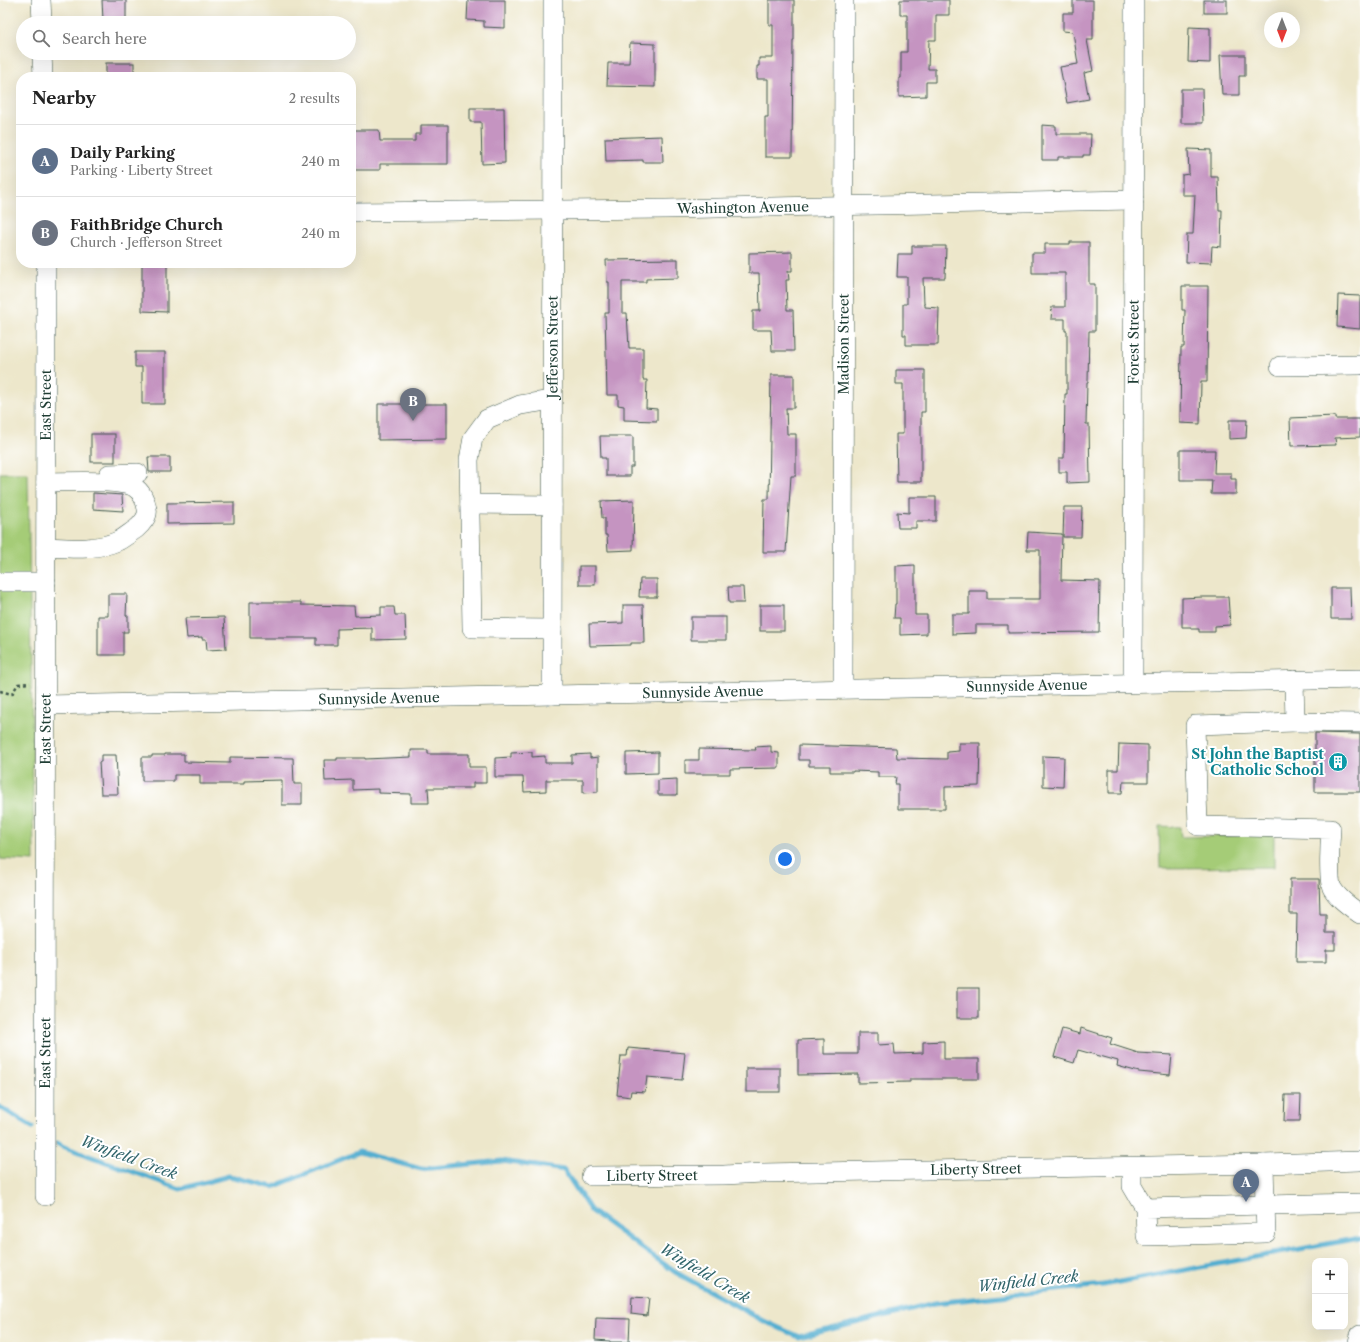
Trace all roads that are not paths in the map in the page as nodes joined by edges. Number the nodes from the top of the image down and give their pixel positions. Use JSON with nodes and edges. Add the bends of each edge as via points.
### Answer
{"nodes":[{"id":1,"x":41,"y":0,"type":"edge"},
{"id":2,"x":553,"y":0,"type":"edge"},
{"id":3,"x":844,"y":0,"type":"edge"},
{"id":4,"x":1134,"y":0,"type":"edge"},
{"id":5,"x":42,"y":16,"type":"edge"},
{"id":6,"x":42,"y":60,"type":"edge"},
{"id":7,"x":43,"y":72,"type":"edge"},
{"id":8,"x":1134,"y":200,"type":"junction"},
{"id":9,"x":844,"y":207,"type":"junction"},
{"id":10,"x":553,"y":211,"type":"junction"},
{"id":11,"x":356,"y":212,"type":"edge"},
{"id":12,"x":46,"y":268,"type":"edge"},
{"id":13,"x":1360,"y":365,"type":"edge"},
{"id":14,"x":1280,"y":366,"type":"dead end"},
{"id":15,"x":552,"y":400,"type":"junction"},
{"id":16,"x":138,"y":473,"type":"dead end"},
{"id":17,"x":46,"y":479,"type":"junction"},
{"id":18,"x":470,"y":504,"type":"junction"},
{"id":19,"x":552,"y":505,"type":"junction"},
{"id":20,"x":46,"y":547,"type":"junction"},
{"id":21,"x":0,"y":582,"type":"edge"},
{"id":22,"x":46,"y":582,"type":"junction"},
{"id":23,"x":552,"y":629,"type":"junction"},
{"id":24,"x":1360,"y":679,"type":"edge"},
{"id":25,"x":1294,"y":680,"type":"junction"},
{"id":26,"x":1133,"y":683,"type":"junction"},
{"id":27,"x":843,"y":689,"type":"junction"},
{"id":28,"x":552,"y":695,"type":"junction"},
{"id":29,"x":46,"y":705,"type":"junction"},
{"id":30,"x":1295,"y":722,"type":"junction"},
{"id":31,"x":1360,"y":722,"type":"edge"},
{"id":32,"x":1360,"y":914,"type":"edge"},
{"id":33,"x":1360,"y":1161,"type":"edge"},
{"id":34,"x":1264,"y":1164,"type":"junction"},
{"id":35,"x":1132,"y":1167,"type":"junction"},
{"id":36,"x":591,"y":1176,"type":"dead end"},
{"id":37,"x":45,"y":1196,"type":"dead end"},
{"id":38,"x":1360,"y":1202,"type":"edge"},
{"id":39,"x":1265,"y":1205,"type":"junction"},
{"id":40,"x":1145,"y":1208,"type":"junction"},
{"id":41,"x":1360,"y":1335,"type":"edge"},
{"id":42,"x":1358,"y":1342,"type":"edge"}],
"edges":[{"from":1,"to":5,"type":"street"},
{"from":2,"to":10,"type":"street","name":"Jefferson Street"},
{"from":3,"to":9,"type":"street","name":"Madison Street"},
{"from":4,"to":8,"type":"street","name":"Forest Street"},
{"from":6,"to":7,"type":"street"},
{"from":8,"to":9,"type":"street","name":"Washington Avenue"},
{"from":8,"to":26,"type":"street","name":"Forest Street"},
{"from":9,"to":10,"type":"street","name":"Washington Avenue"},
{"from":9,"to":27,"type":"street","name":"Madison Street"},
{"from":10,"to":11,"type":"street","name":"Washington Avenue"},
{"from":10,"to":15,"type":"street","name":"Jefferson Street"},
{"from":12,"to":17,"type":"street","name":"East Street"},
{"from":13,"to":14,"type":"street"},
{"from":15,"to":18,"type":"street","via":[[520,405],[487,419],[473,438],[469,460]]},
{"from":15,"to":19,"type":"street","name":"Jefferson Street"},
{"from":16,"to":17,"type":"street"},
{"from":17,"to":20,"type":"street","name":"East Street"},
{"from":17,"to":20,"type":"street","via":[[120,482],[134,487],[143,496],[148,513],[141,526],[118,541],[74,549]]},
{"from":18,"to":19,"type":"street"},
{"from":18,"to":23,"type":"street","via":[[472,628]]},
{"from":19,"to":23,"type":"street","name":"Jefferson Street"},
{"from":20,"to":22,"type":"street","name":"East Street"},
{"from":21,"to":22,"type":"street"},
{"from":22,"to":29,"type":"street","name":"East Street"},
{"from":23,"to":28,"type":"street","name":"Jefferson Street"},
{"from":24,"to":25,"type":"street","name":"Sunnyside Avenue"},
{"from":25,"to":26,"type":"street","name":"Sunnyside Avenue"},
{"from":25,"to":30,"type":"street"},
{"from":26,"to":27,"type":"street","name":"Sunnyside Avenue"},
{"from":27,"to":28,"type":"street","name":"Sunnyside Avenue"},
{"from":28,"to":29,"type":"street","name":"Sunnyside Avenue"},
{"from":29,"to":37,"type":"street","name":"East Street"},
{"from":30,"to":31,"type":"street"},
{"from":30,"to":32,"type":"street","via":[[1195,725],[1198,826],[1331,828],[1332,888],[1343,901]]},
{"from":33,"to":34,"type":"street","name":"Liberty Street"},
{"from":34,"to":35,"type":"street","name":"Liberty Street"},
{"from":34,"to":39,"type":"street"},
{"from":35,"to":36,"type":"street","name":"Liberty Street"},
{"from":35,"to":40,"type":"street","via":[[1132,1186]]},
{"from":38,"to":39,"type":"street"},
{"from":39,"to":40,"type":"street"},
{"from":39,"to":40,"type":"street","via":[[1266,1233],[1146,1236]]},
{"from":41,"to":42,"type":"street"}]}
